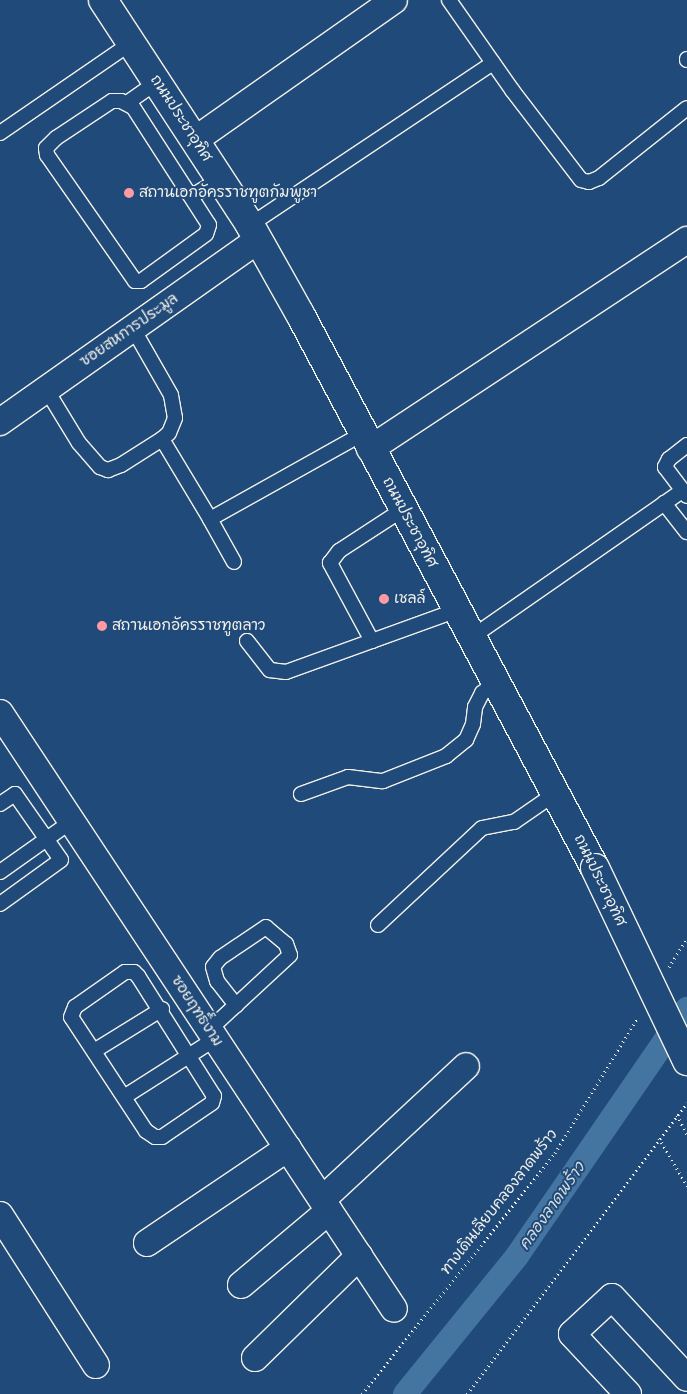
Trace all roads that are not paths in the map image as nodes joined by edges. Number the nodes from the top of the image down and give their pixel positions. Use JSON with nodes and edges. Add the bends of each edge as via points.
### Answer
{"nodes":[{"id":1,"x":103,"y":0,"type":"edge"},
{"id":2,"x":394,"y":0,"type":"edge"},
{"id":3,"x":450,"y":0,"type":"edge"},
{"id":4,"x":132,"y":43,"type":"junction"},
{"id":5,"x":493,"y":63,"type":"junction"},
{"id":6,"x":157,"y":82,"type":"junction"},
{"id":7,"x":126,"y":103,"type":"junction"},
{"id":8,"x":687,"y":108,"type":"edge"},
{"id":9,"x":0,"y":133,"type":"edge"},
{"id":10,"x":194,"y":140,"type":"junction"},
{"id":11,"x":220,"y":178,"type":"junction"},
{"id":12,"x":192,"y":196,"type":"junction"},
{"id":13,"x":254,"y":232,"type":"junction"},
{"id":14,"x":687,"y":240,"type":"edge"},
{"id":15,"x":132,"y":328,"type":"junction"},
{"id":16,"x":46,"y":389,"type":"junction"},
{"id":17,"x":0,"y":422,"type":"edge"},
{"id":18,"x":162,"y":439,"type":"junction"},
{"id":19,"x":366,"y":442,"type":"junction"},
{"id":20,"x":687,"y":445,"type":"edge"},
{"id":21,"x":684,"y":494,"type":"edge"},
{"id":22,"x":664,"y":503,"type":"junction"},
{"id":23,"x":402,"y":510,"type":"junction"},
{"id":24,"x":210,"y":520,"type":"junction"},
{"id":25,"x":687,"y":532,"type":"edge"},
{"id":26,"x":234,"y":562,"type":"dead end"},
{"id":27,"x":457,"y":610,"type":"junction"},
{"id":28,"x":472,"y":637,"type":"junction"},
{"id":29,"x":247,"y":641,"type":"dead end"},
{"id":30,"x":372,"y":641,"type":"junction"},
{"id":31,"x":496,"y":683,"type":"junction"},
{"id":32,"x":0,"y":713,"type":"edge"},
{"id":33,"x":556,"y":793,"type":"junction"},
{"id":34,"x":301,"y":794,"type":"dead end"},
{"id":35,"x":0,"y":804,"type":"edge"},
{"id":36,"x":72,"y":822,"type":"junction"},
{"id":37,"x":46,"y":840,"type":"junction"},
{"id":38,"x":0,"y":872,"type":"edge"},
{"id":39,"x":0,"y":904,"type":"edge"},
{"id":40,"x":378,"y":925,"type":"dead end"},
{"id":41,"x":236,"y":1005,"type":"junction"},
{"id":42,"x":162,"y":1009,"type":"junction"},
{"id":43,"x":212,"y":1034,"type":"junction"},
{"id":44,"x":94,"y":1052,"type":"junction"},
{"id":45,"x":191,"y":1055,"type":"junction"},
{"id":46,"x":687,"y":1061,"type":"edge"},
{"id":47,"x":466,"y":1066,"type":"dead end"},
{"id":48,"x":124,"y":1097,"type":"junction"},
{"id":49,"x":288,"y":1148,"type":"junction"},
{"id":50,"x":326,"y":1205,"type":"junction"},
{"id":51,"x":0,"y":1215,"type":"edge"},
{"id":52,"x":147,"y":1243,"type":"dead end"},
{"id":53,"x":359,"y":1256,"type":"junction"},
{"id":54,"x":241,"y":1285,"type":"dead end"},
{"id":55,"x":394,"y":1309,"type":"dead end"},
{"id":56,"x":255,"y":1358,"type":"dead end"},
{"id":57,"x":96,"y":1365,"type":"dead end"},
{"id":58,"x":687,"y":1378,"type":"edge"},
{"id":59,"x":628,"y":1394,"type":"edge"}],
"edges":[{"from":1,"to":4,"type":"main road","name":"ถนนประชาอุทิศ"},
{"from":2,"to":10,"type":"street"},
{"from":3,"to":5,"type":"lane"},
{"from":4,"to":6,"type":"main road","name":"ถนนประชาอุทิศ"},
{"from":4,"to":9,"type":"lane"},
{"from":5,"to":8,"type":"lane","via":[[556,151],[581,180],[589,182],[624,160]]},
{"from":5,"to":13,"type":"lane"},
{"from":6,"to":7,"type":"lane"},
{"from":6,"to":10,"type":"main road","name":"ถนนประชาอุทิศ"},
{"from":7,"to":12,"type":"lane","via":[[133,107]]},
{"from":7,"to":12,"type":"lane","via":[[112,101],[46,148],[53,166],[135,282],[141,281],[206,234],[209,225]]},
{"from":10,"to":11,"type":"main road","name":"ถนนประชาอุทิศ"},
{"from":11,"to":12,"type":"lane"},
{"from":11,"to":13,"type":"main road","name":"ถนนประชาอุทิศ"},
{"from":13,"to":15,"type":"street","name":"ซอยสหการประมูล"},
{"from":13,"to":19,"type":"main road","name":"ถนนประชาอุทิศ"},
{"from":14,"to":19,"type":"street"},
{"from":15,"to":16,"type":"street","name":"ซอยสหการประมูล"},
{"from":15,"to":18,"type":"lane","via":[[171,395],[175,418],[169,433]]},
{"from":16,"to":17,"type":"street","name":"ซอยสหการประมูล"},
{"from":16,"to":18,"type":"lane","via":[[79,443],[100,467],[108,470],[121,465]]},
{"from":18,"to":24,"type":"lane"},
{"from":19,"to":23,"type":"main road","name":"ถนนประชาอุทิศ"},
{"from":19,"to":24,"type":"lane"},
{"from":20,"to":21,"type":"lane","via":[[668,459],[665,467]]},
{"from":21,"to":22,"type":"lane"},
{"from":22,"to":25,"type":"lane"},
{"from":22,"to":28,"type":"lane"},
{"from":23,"to":27,"type":"main road","name":"ถนนประชาอุทิศ"},
{"from":23,"to":30,"type":"lane","via":[[338,551],[330,563]]},
{"from":24,"to":26,"type":"lane"},
{"from":27,"to":28,"type":"main road","name":"ถนนประชาอุทิศ"},
{"from":27,"to":30,"type":"lane"},
{"from":28,"to":31,"type":"main road","name":"ถนนประชาอุทิศ"},
{"from":29,"to":30,"type":"lane","via":[[270,670],[278,672]]},
{"from":31,"to":33,"type":"main road","name":"ถนนประชาอุทิศ"},
{"from":31,"to":34,"type":"lane","via":[[478,700],[466,740],[446,756],[383,781],[348,777]]},
{"from":32,"to":36,"type":"street","name":"ซอยฤทธิ์งาม"},
{"from":33,"to":40,"type":"lane","via":[[514,822],[482,828]]},
{"from":33,"to":46,"type":"main road","name":"ถนนประชาอุทิศ","bridge":true},
{"from":35,"to":37,"type":"lane","via":[[15,794]]},
{"from":36,"to":37,"type":"lane"},
{"from":36,"to":43,"type":"street","name":"ซอยฤทธิ์งาม"},
{"from":37,"to":38,"type":"lane"},
{"from":37,"to":39,"type":"lane","via":[[61,860]]},
{"from":41,"to":41,"type":"lane","via":[[290,954],[286,944],[266,927],[220,958],[213,967],[217,981]]},
{"from":41,"to":43,"type":"lane"},
{"from":42,"to":44,"type":"lane"},
{"from":42,"to":44,"type":"lane","via":[[134,972],[125,972],[71,1012]]},
{"from":42,"to":45,"type":"lane"},
{"from":43,"to":45,"type":"lane"},
{"from":43,"to":49,"type":"street","name":"ซอยฤทธิ์งาม"},
{"from":44,"to":48,"type":"lane"},
{"from":45,"to":48,"type":"lane"},
{"from":45,"to":48,"type":"lane","via":[[212,1090],[212,1103],[162,1136],[155,1137],[146,1131]]},
{"from":47,"to":50,"type":"street"},
{"from":49,"to":50,"type":"street","name":"ซอยฤทธิ์งาม"},
{"from":49,"to":52,"type":"street"},
{"from":50,"to":53,"type":"street","name":"ซอยฤทธิ์งาม"},
{"from":50,"to":54,"type":"street"},
{"from":51,"to":57,"type":"street"},
{"from":53,"to":55,"type":"street","name":"ซอยฤทธิ์งาม"},
{"from":53,"to":56,"type":"street"},
{"from":58,"to":59,"type":"street","via":[[612,1297],[572,1334]]}]}
